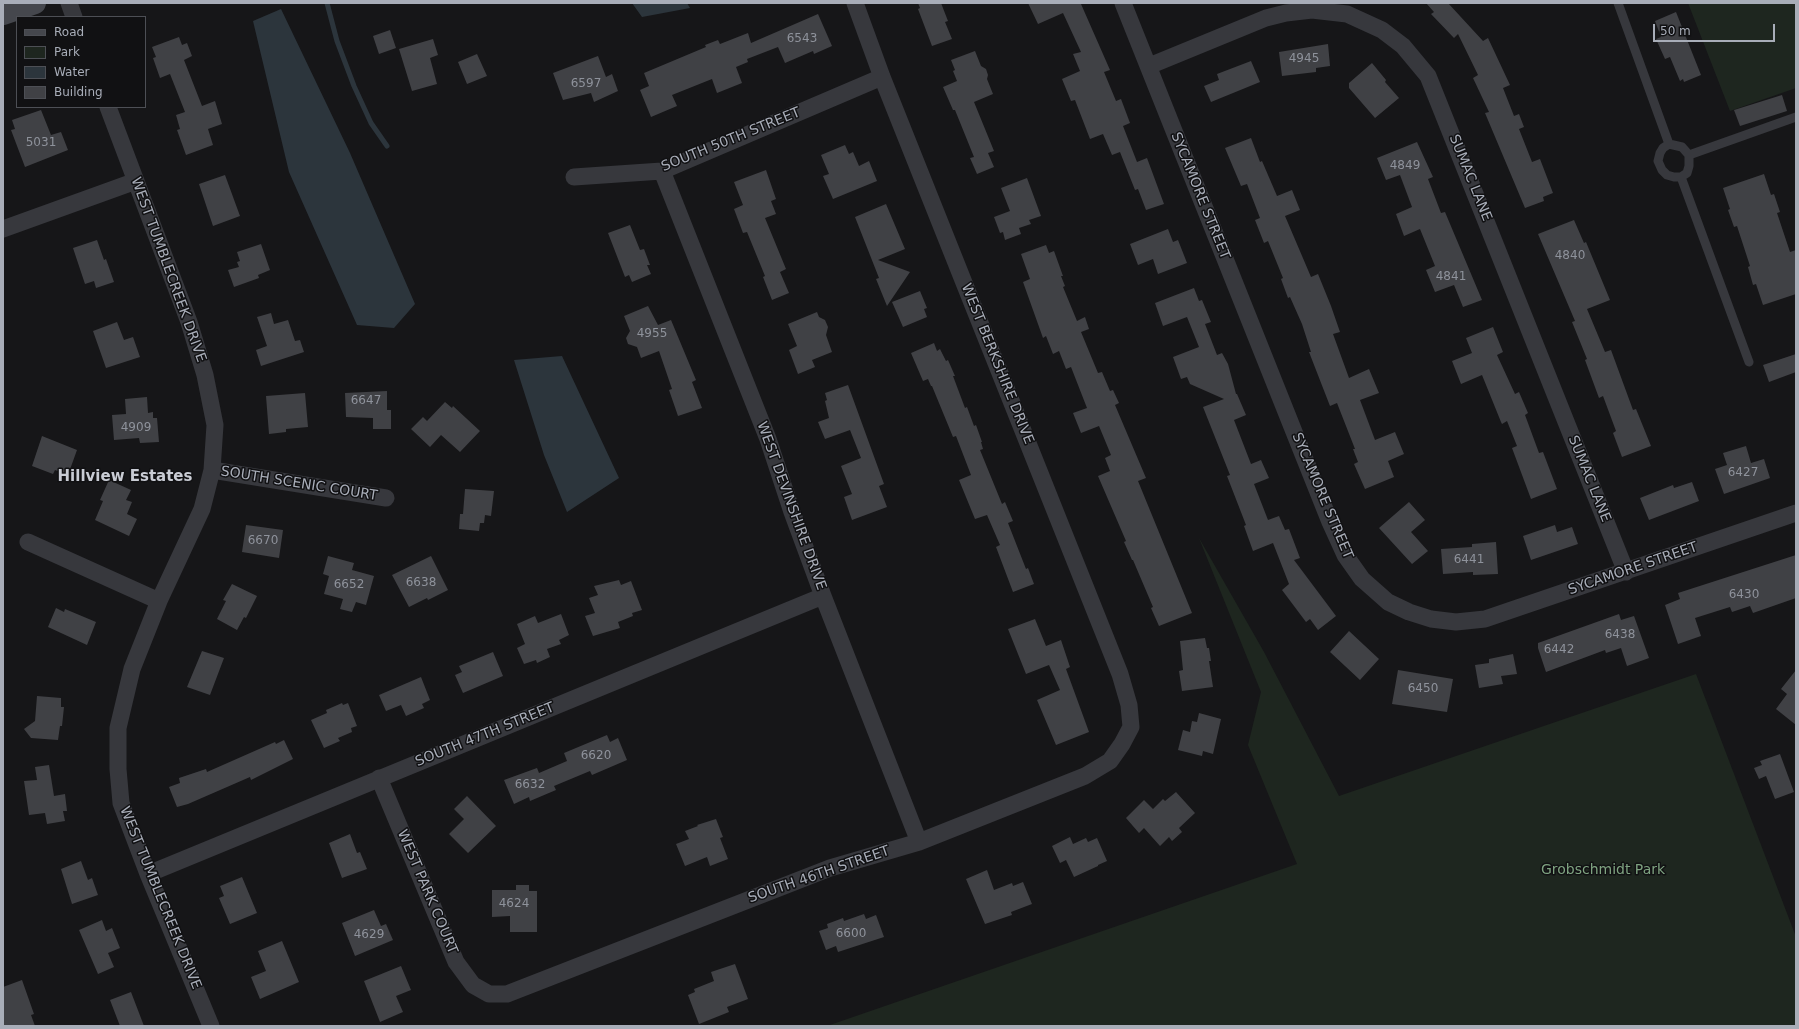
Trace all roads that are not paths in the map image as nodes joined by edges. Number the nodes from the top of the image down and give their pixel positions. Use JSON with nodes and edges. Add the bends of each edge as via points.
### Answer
{"nodes":[{"id":1,"x":35,"y":3,"type":"edge"},
{"id":2,"x":69,"y":3,"type":"edge"},
{"id":3,"x":855,"y":3,"type":"edge"},
{"id":4,"x":1123,"y":3,"type":"edge"},
{"id":5,"x":1618,"y":3,"type":"edge"},
{"id":6,"x":3,"y":14,"type":"edge"},
{"id":7,"x":74,"y":16,"type":"edge"},
{"id":8,"x":1148,"y":66,"type":"junction"},
{"id":9,"x":882,"y":77,"type":"junction"},
{"id":10,"x":108,"y":108,"type":"edge"},
{"id":11,"x":1796,"y":117,"type":"edge"},
{"id":12,"x":1669,"y":144,"type":"junction"},
{"id":13,"x":1689,"y":155,"type":"junction"},
{"id":14,"x":662,"y":171,"type":"junction"},
{"id":15,"x":574,"y":177,"type":"dead end"},
{"id":16,"x":1681,"y":177,"type":"junction"},
{"id":17,"x":136,"y":181,"type":"junction"},
{"id":18,"x":3,"y":228,"type":"edge"},
{"id":19,"x":1749,"y":362,"type":"dead end"},
{"id":20,"x":212,"y":470,"type":"junction"},
{"id":21,"x":386,"y":498,"type":"dead end"},
{"id":22,"x":1796,"y":513,"type":"edge"},
{"id":23,"x":28,"y":542,"type":"dead end"},
{"id":24,"x":1626,"y":572,"type":"junction"},
{"id":25,"x":823,"y":596,"type":"junction"},
{"id":26,"x":159,"y":601,"type":"junction"},
{"id":27,"x":1131,"y":727,"type":"joint"},
{"id":28,"x":380,"y":778,"type":"junction"},
{"id":29,"x":919,"y":842,"type":"junction"},
{"id":30,"x":148,"y":874,"type":"junction"},
{"id":31,"x":489,"y":994,"type":"joint"},
{"id":32,"x":211,"y":1026,"type":"edge"}],
"edges":[{"from":1,"to":6,"type":"street"},
{"from":2,"to":7,"type":"street"},
{"from":3,"to":9,"type":"street","name":"WEST BERKSHIRE DRIVE"},
{"from":4,"to":8,"type":"street","name":"SYCAMORE STREET"},
{"from":5,"to":12,"type":"lane"},
{"from":8,"to":24,"type":"street","name":"SYCAMORE STREET","via":[[1330,522],[1345,555],[1362,579],[1388,602],[1409,612],[1431,619],[1456,622],[1485,619]]},
{"from":8,"to":24,"type":"street","name":"SUMAC LANE","via":[[1266,18],[1312,10],[1347,14],[1382,30],[1403,46],[1432,84]]},
{"from":9,"to":14,"type":"street","name":"SOUTH 50TH STREET"},
{"from":9,"to":27,"type":"street","name":"WEST BERKSHIRE DRIVE","via":[[1120,674],[1129,705]]},
{"from":10,"to":17,"type":"street","name":"WEST TUMBLECREEK DRIVE"},
{"from":11,"to":13,"type":"lane"},
{"from":12,"to":13,"type":"lane","via":[[1682,147]]},
{"from":12,"to":16,"type":"lane","via":[[1663,148],[1658,161],[1667,175]]},
{"from":13,"to":16,"type":"lane","via":[[1687,173]]},
{"from":14,"to":15,"type":"street","name":"SOUTH 50TH STREET"},
{"from":14,"to":25,"type":"street","name":"WEST DEVINSHIRE DRIVE","via":[[768,439]]},
{"from":16,"to":19,"type":"lane"},
{"from":17,"to":18,"type":"street"},
{"from":17,"to":20,"type":"street","name":"WEST TUMBLECREEK DRIVE","via":[[189,322],[205,375],[215,425]]},
{"from":20,"to":21,"type":"street","name":"SOUTH SCENIC COURT"},
{"from":20,"to":26,"type":"street","name":"WEST TUMBLECREEK DRIVE","via":[[202,509]]},
{"from":22,"to":24,"type":"street","name":"SYCAMORE STREET"},
{"from":23,"to":26,"type":"street"},
{"from":25,"to":28,"type":"street","name":"SOUTH 47TH STREET"},
{"from":25,"to":29,"type":"street","name":"WEST DEVINSHIRE DRIVE"},
{"from":26,"to":30,"type":"street","name":"WEST TUMBLECREEK DRIVE","via":[[132,669],[118,728],[121,803]]},
{"from":27,"to":29,"type":"street","name":"SOUTH 46TH STREET","via":[[1110,761],[1085,776]]},
{"from":28,"to":30,"type":"street","name":"SOUTH 47TH STREET"},
{"from":28,"to":31,"type":"street","name":"WEST PARK COURT","via":[[456,962],[473,984]]},
{"from":29,"to":31,"type":"street","name":"SOUTH 46TH STREET","via":[[830,868],[507,994]]},
{"from":30,"to":32,"type":"street","name":"WEST TUMBLECREEK DRIVE"}]}
